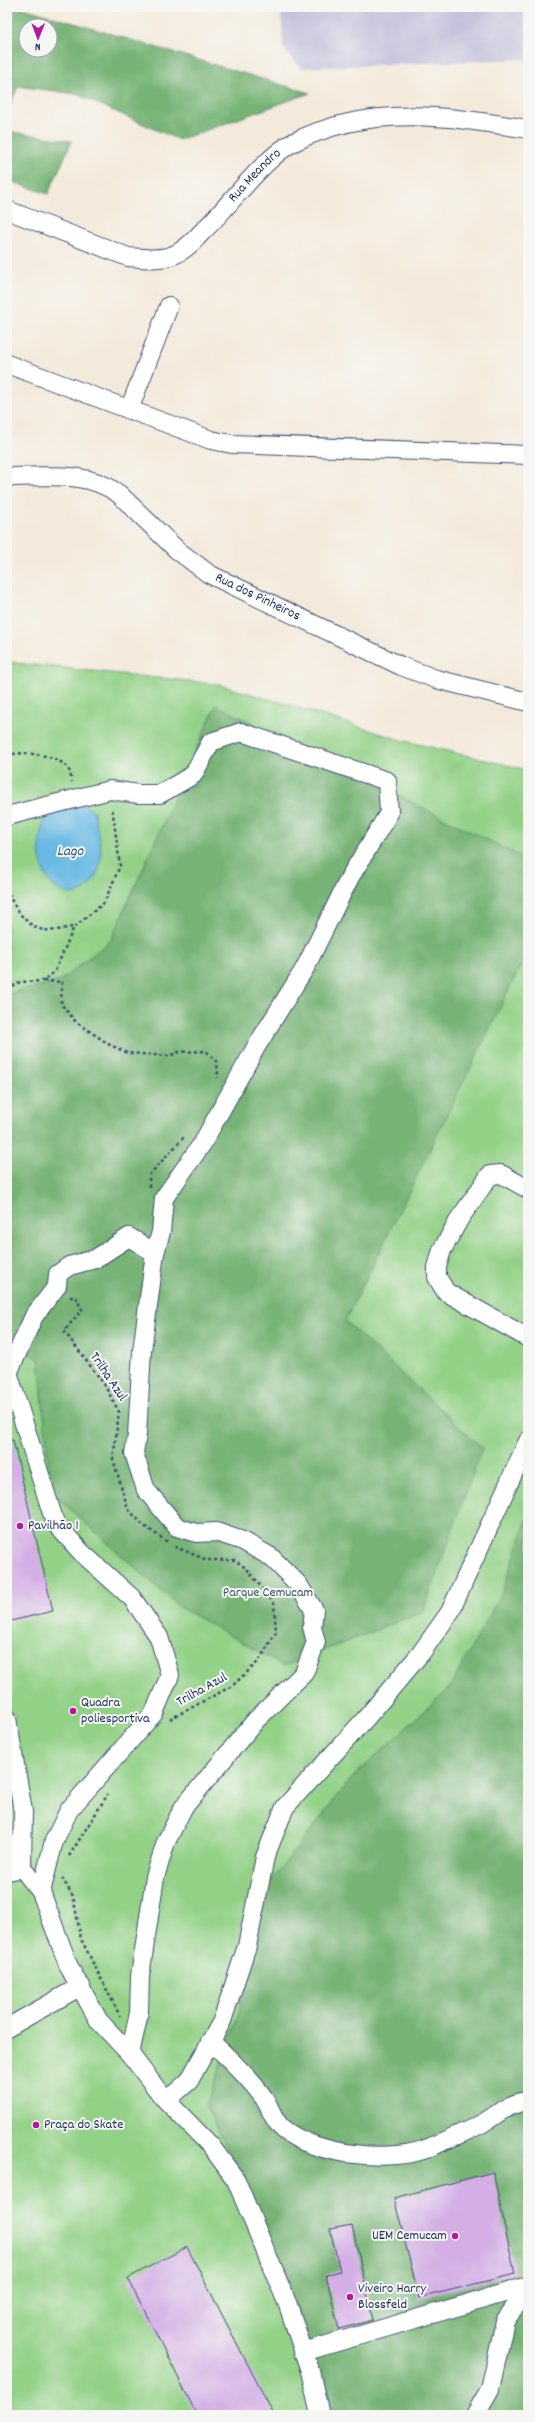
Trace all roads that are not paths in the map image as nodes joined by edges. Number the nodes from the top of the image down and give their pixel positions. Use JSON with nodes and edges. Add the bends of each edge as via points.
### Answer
{"nodes":[{"id":1,"x":528,"y":129,"type":"edge"},
{"id":2,"x":7,"y":210,"type":"edge"},
{"id":3,"x":169,"y":306,"type":"dead end"},
{"id":4,"x":7,"y":364,"type":"edge"},
{"id":5,"x":130,"y":410,"type":"junction"},
{"id":6,"x":528,"y":455,"type":"edge"},
{"id":7,"x":7,"y":477,"type":"edge"},
{"id":8,"x":528,"y":702,"type":"edge"},
{"id":9,"x":7,"y":816,"type":"edge"},
{"id":10,"x":528,"y":1189,"type":"edge"},
{"id":11,"x":155,"y":1253,"type":"junction"},
{"id":12,"x":528,"y":1338,"type":"edge"},
{"id":13,"x":8,"y":1370,"type":"edge"},
{"id":14,"x":528,"y":1441,"type":"edge"},
{"id":15,"x":7,"y":1718,"type":"edge"},
{"id":16,"x":7,"y":1842,"type":"edge"},
{"id":17,"x":14,"y":1869,"type":"edge"},
{"id":18,"x":41,"y":1892,"type":"junction"},
{"id":19,"x":81,"y":1986,"type":"junction"},
{"id":20,"x":7,"y":2028,"type":"edge"},
{"id":21,"x":210,"y":2041,"type":"junction"},
{"id":22,"x":130,"y":2054,"type":"junction"},
{"id":23,"x":162,"y":2096,"type":"junction"},
{"id":24,"x":528,"y":2101,"type":"edge"},
{"id":25,"x":528,"y":2287,"type":"edge"},
{"id":26,"x":303,"y":2352,"type":"junction"},
{"id":27,"x":320,"y":2415,"type":"edge"},
{"id":28,"x":474,"y":2415,"type":"edge"}],
"edges":[{"from":1,"to":2,"type":"street","name":"Rua Meandro","via":[[445,117],[365,119],[329,127],[292,143],[264,167],[186,248],[168,257],[147,259],[128,256]]},
{"from":3,"to":5,"type":"street"},
{"from":4,"to":5,"type":"street"},
{"from":5,"to":6,"type":"street","via":[[211,440],[232,444]]},
{"from":7,"to":8,"type":"street","name":"Rua dos Pinheiros","via":[[78,477],[106,484],[182,554],[209,574],[401,666],[436,679]]},
{"from":9,"to":11,"type":"street","via":[[110,790],[160,794],[193,775],[210,742],[241,732],[387,781],[389,813],[350,878],[305,968],[256,1047],[202,1144],[164,1198],[161,1232]]},
{"from":10,"to":12,"type":"street","via":[[501,1174],[490,1175],[460,1218],[442,1250],[437,1267],[437,1276],[446,1292]]},
{"from":11,"to":13,"type":"street","via":[[129,1237],[94,1259],[69,1266],[58,1274],[57,1286],[34,1316]]},
{"from":11,"to":22,"type":"street","via":[[142,1351],[134,1453],[146,1490],[177,1527],[196,1533],[216,1532],[271,1557],[298,1584],[314,1610],[312,1627],[316,1642],[304,1673],[256,1720],[183,1808],[166,1842],[155,1877],[140,1976],[139,2013]]},
{"from":13,"to":18,"type":"street","via":[[55,1523],[82,1553],[132,1598],[160,1637],[170,1675],[154,1713],[69,1810],[54,1841]]},
{"from":14,"to":21,"type":"street","via":[[450,1612],[421,1652],[367,1717],[285,1807],[265,1857],[247,1946],[232,1996]]},
{"from":15,"to":17,"type":"street","via":[[23,1811]]},
{"from":16,"to":17,"type":"street"},
{"from":17,"to":18,"type":"street"},
{"from":18,"to":19,"type":"street","via":[[69,1967]]},
{"from":19,"to":20,"type":"street"},
{"from":19,"to":22,"type":"street","via":[[99,2021]]},
{"from":21,"to":23,"type":"street","via":[[190,2081],[173,2095]]},
{"from":21,"to":24,"type":"street","via":[[241,2068],[265,2099],[281,2128],[298,2138],[331,2150],[400,2156],[425,2150],[476,2126],[514,2102]]},
{"from":22,"to":23,"type":"street"},
{"from":23,"to":26,"type":"street","via":[[211,2146],[236,2180],[288,2305]]},
{"from":25,"to":26,"type":"street"},
{"from":25,"to":28,"type":"street","via":[[505,2322],[490,2389]]},
{"from":26,"to":27,"type":"street"}]}
